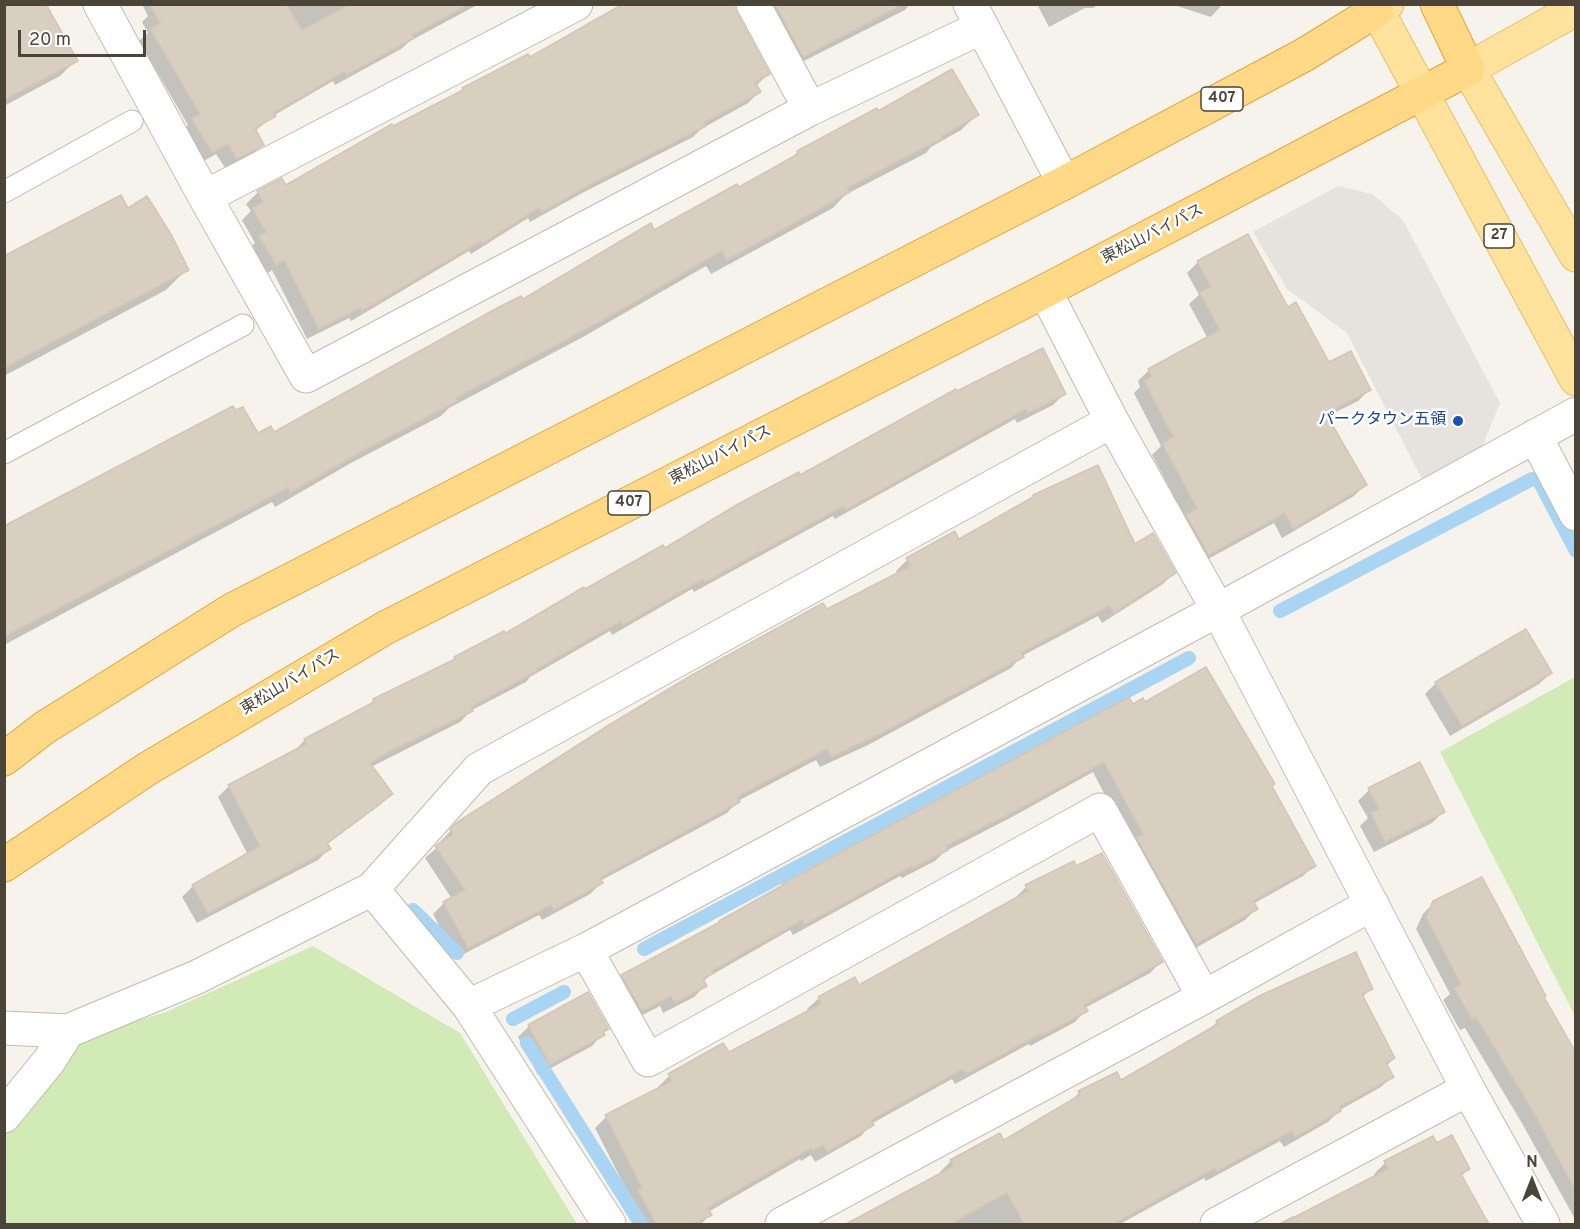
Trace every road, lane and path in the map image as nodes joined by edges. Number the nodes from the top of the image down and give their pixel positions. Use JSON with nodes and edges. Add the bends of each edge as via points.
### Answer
{"nodes":[{"id":1,"x":576,"y":4,"type":"edge"},
{"id":2,"x":753,"y":4,"type":"edge"},
{"id":3,"x":1437,"y":4,"type":"edge"},
{"id":4,"x":102,"y":5,"type":"edge"},
{"id":5,"x":1380,"y":6,"type":"edge"},
{"id":6,"x":1575,"y":9,"type":"edge"},
{"id":7,"x":976,"y":16,"type":"edge"},
{"id":8,"x":1468,"y":69,"type":"junction"},
{"id":9,"x":1422,"y":94,"type":"junction"},
{"id":10,"x":810,"y":109,"type":"junction"},
{"id":11,"x":132,"y":121,"type":"dead end"},
{"id":12,"x":1064,"y":183,"type":"junction"},
{"id":13,"x":4,"y":192,"type":"edge"},
{"id":14,"x":205,"y":197,"type":"junction"},
{"id":15,"x":1575,"y":255,"type":"edge"},
{"id":16,"x":1045,"y":291,"type":"junction"},
{"id":17,"x":243,"y":325,"type":"dead end"},
{"id":18,"x":1575,"y":379,"type":"edge"},
{"id":19,"x":1575,"y":414,"type":"edge"},
{"id":20,"x":1112,"y":421,"type":"junction"},
{"id":21,"x":1535,"y":436,"type":"junction"},
{"id":22,"x":4,"y":453,"type":"edge"},
{"id":23,"x":1575,"y":514,"type":"edge"},
{"id":24,"x":1218,"y":610,"type":"junction"},
{"id":25,"x":4,"y":759,"type":"edge"},
{"id":26,"x":4,"y":865,"type":"edge"},
{"id":27,"x":372,"y":889,"type":"junction"},
{"id":28,"x":1372,"y":904,"type":"junction"},
{"id":29,"x":586,"y":950,"type":"junction"},
{"id":30,"x":1204,"y":997,"type":"junction"},
{"id":31,"x":469,"y":1006,"type":"junction"},
{"id":32,"x":4,"y":1028,"type":"edge"},
{"id":33,"x":68,"y":1031,"type":"junction"},
{"id":34,"x":1468,"y":1089,"type":"junction"},
{"id":35,"x":4,"y":1116,"type":"edge"},
{"id":36,"x":609,"y":1224,"type":"edge"},
{"id":37,"x":782,"y":1224,"type":"edge"},
{"id":38,"x":1217,"y":1224,"type":"edge"},
{"id":39,"x":1544,"y":1224,"type":"edge"}],
"edges":[{"from":1,"to":14,"type":"street"},
{"from":2,"to":10,"type":"street"},
{"from":3,"to":8,"type":"highway"},
{"from":4,"to":14,"type":"street"},
{"from":5,"to":9,"type":"main road","number":"27"},
{"from":5,"to":12,"type":"highway","number":"407","via":[[1304,55]]},
{"from":6,"to":8,"type":"main road"},
{"from":7,"to":10,"type":"street"},
{"from":7,"to":12,"type":"street"},
{"from":8,"to":9,"type":"highway","name":"東松山バイパス","number":"407"},
{"from":8,"to":15,"type":"main road"},
{"from":9,"to":16,"type":"highway","name":"東松山バイパス","number":"407"},
{"from":9,"to":18,"type":"main road","number":"27"},
{"from":10,"to":14,"type":"street","via":[[306,376]]},
{"from":11,"to":13,"type":"lane"},
{"from":12,"to":25,"type":"highway","number":"407","via":[[232,610],[44,728]]},
{"from":16,"to":20,"type":"street"},
{"from":16,"to":26,"type":"highway","name":"東松山バイパス","number":"407","via":[[385,628],[147,769]]},
{"from":17,"to":22,"type":"lane"},
{"from":19,"to":21,"type":"street"},
{"from":20,"to":24,"type":"street"},
{"from":20,"to":27,"type":"street","via":[[479,769]]},
{"from":21,"to":23,"type":"street"},
{"from":21,"to":24,"type":"street"},
{"from":24,"to":28,"type":"street"},
{"from":24,"to":29,"type":"street"},
{"from":27,"to":31,"type":"street"},
{"from":27,"to":33,"type":"street","via":[[197,977]]},
{"from":28,"to":30,"type":"street"},
{"from":28,"to":34,"type":"street"},
{"from":29,"to":30,"type":"street","via":[[648,1060],[1100,810]]},
{"from":29,"to":31,"type":"street"},
{"from":30,"to":37,"type":"street"},
{"from":31,"to":36,"type":"street"},
{"from":32,"to":33,"type":"street"},
{"from":33,"to":35,"type":"street"},
{"from":34,"to":38,"type":"street"},
{"from":34,"to":39,"type":"street"}]}
